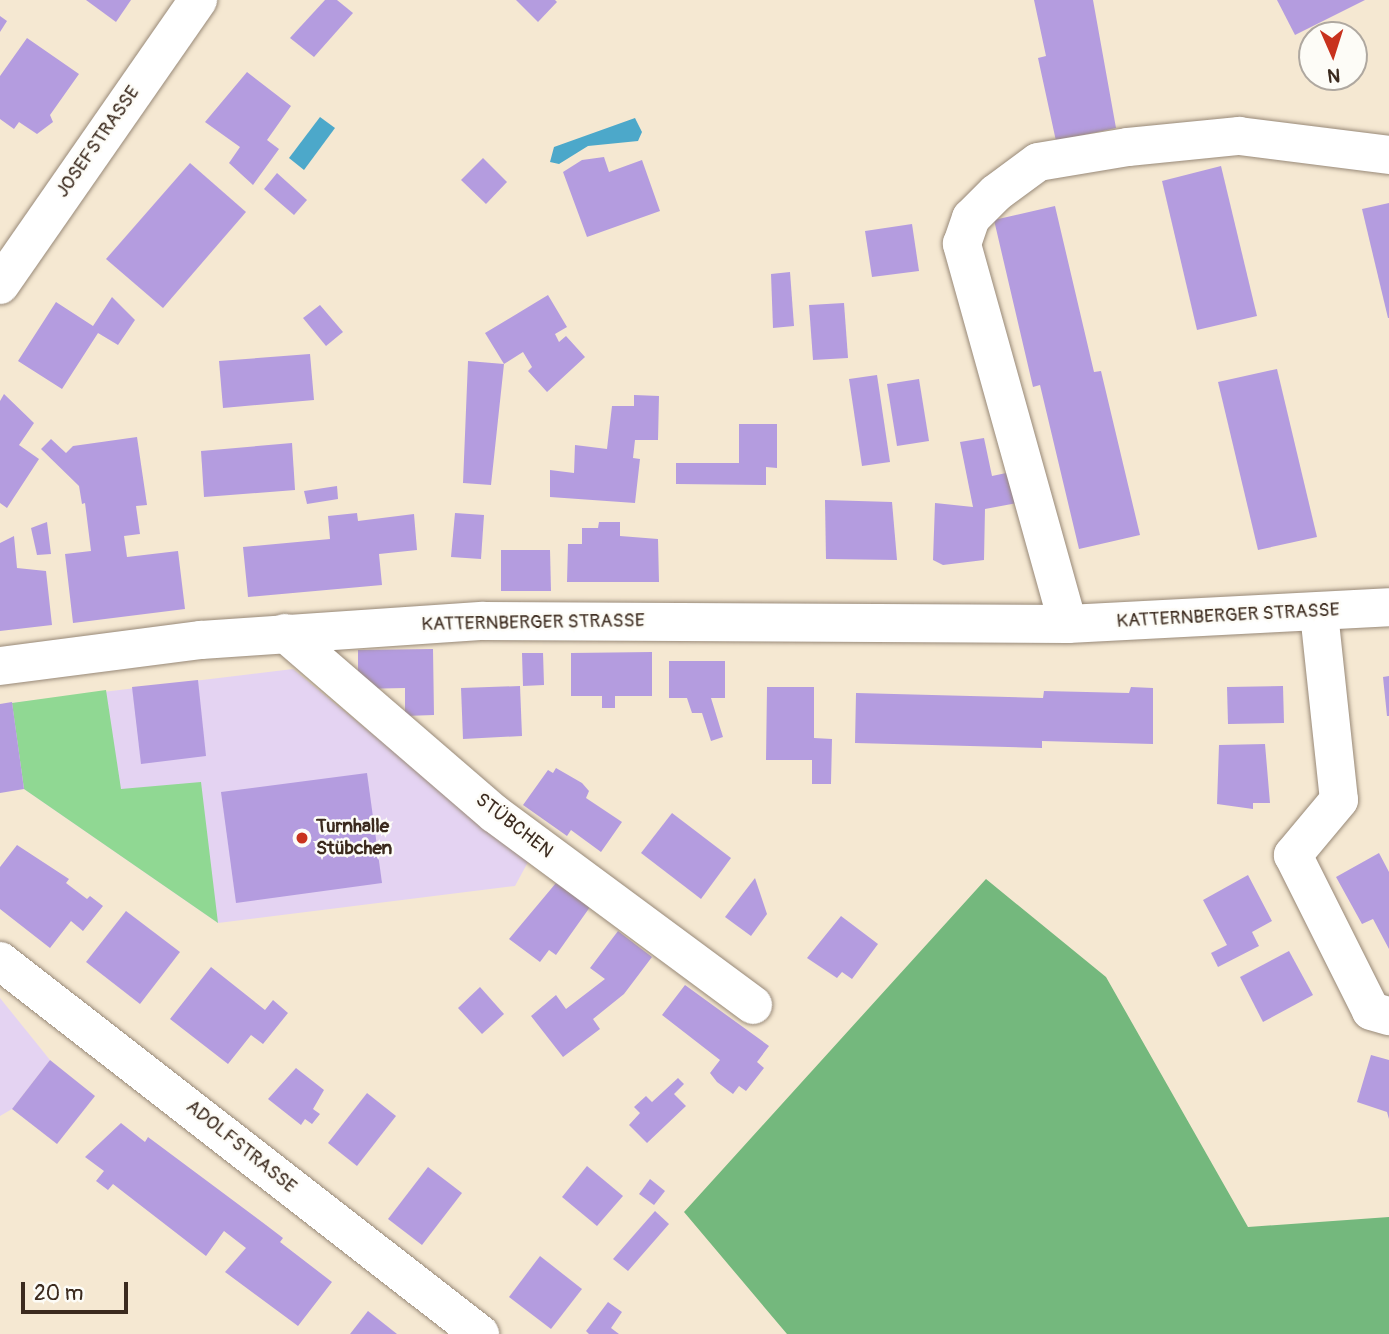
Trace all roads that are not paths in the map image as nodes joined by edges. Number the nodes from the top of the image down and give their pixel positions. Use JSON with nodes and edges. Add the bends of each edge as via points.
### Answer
{"nodes":[{"id":1,"x":198,"y":0,"type":"edge"},
{"id":2,"x":1389,"y":155,"type":"edge"},
{"id":3,"x":0,"y":285,"type":"edge"},
{"id":4,"x":1389,"y":607,"type":"edge"},
{"id":5,"x":1319,"y":613,"type":"junction"},
{"id":6,"x":1068,"y":624,"type":"junction"},
{"id":7,"x":285,"y":633,"type":"junction"},
{"id":8,"x":0,"y":666,"type":"edge"},
{"id":9,"x":0,"y":961,"type":"edge"},
{"id":10,"x":754,"y":1005,"type":"dead end"},
{"id":11,"x":1389,"y":1016,"type":"edge"},
{"id":12,"x":480,"y":1334,"type":"edge"}],
"edges":[{"from":1,"to":3,"type":"street","name":"JOSEFSTRASSE"},
{"from":2,"to":6,"type":"street","via":[[1238,136],[1128,147],[1038,162],[971,218],[962,244]]},
{"from":4,"to":5,"type":"street","name":"KATTERNBERGER STRASSE"},
{"from":5,"to":6,"type":"street","name":"KATTERNBERGER STRASSE"},
{"from":5,"to":11,"type":"street","via":[[1339,800],[1293,855],[1371,1011]]},
{"from":6,"to":7,"type":"street","name":"KATTERNBERGER STRASSE","via":[[483,621]]},
{"from":7,"to":8,"type":"street","name":"KATTERNBERGER STRASSE"},
{"from":7,"to":10,"type":"street","name":"STÜBCHEN","via":[[495,814]]},
{"from":9,"to":12,"type":"street","name":"ADOLFSTRASSE"}]}
